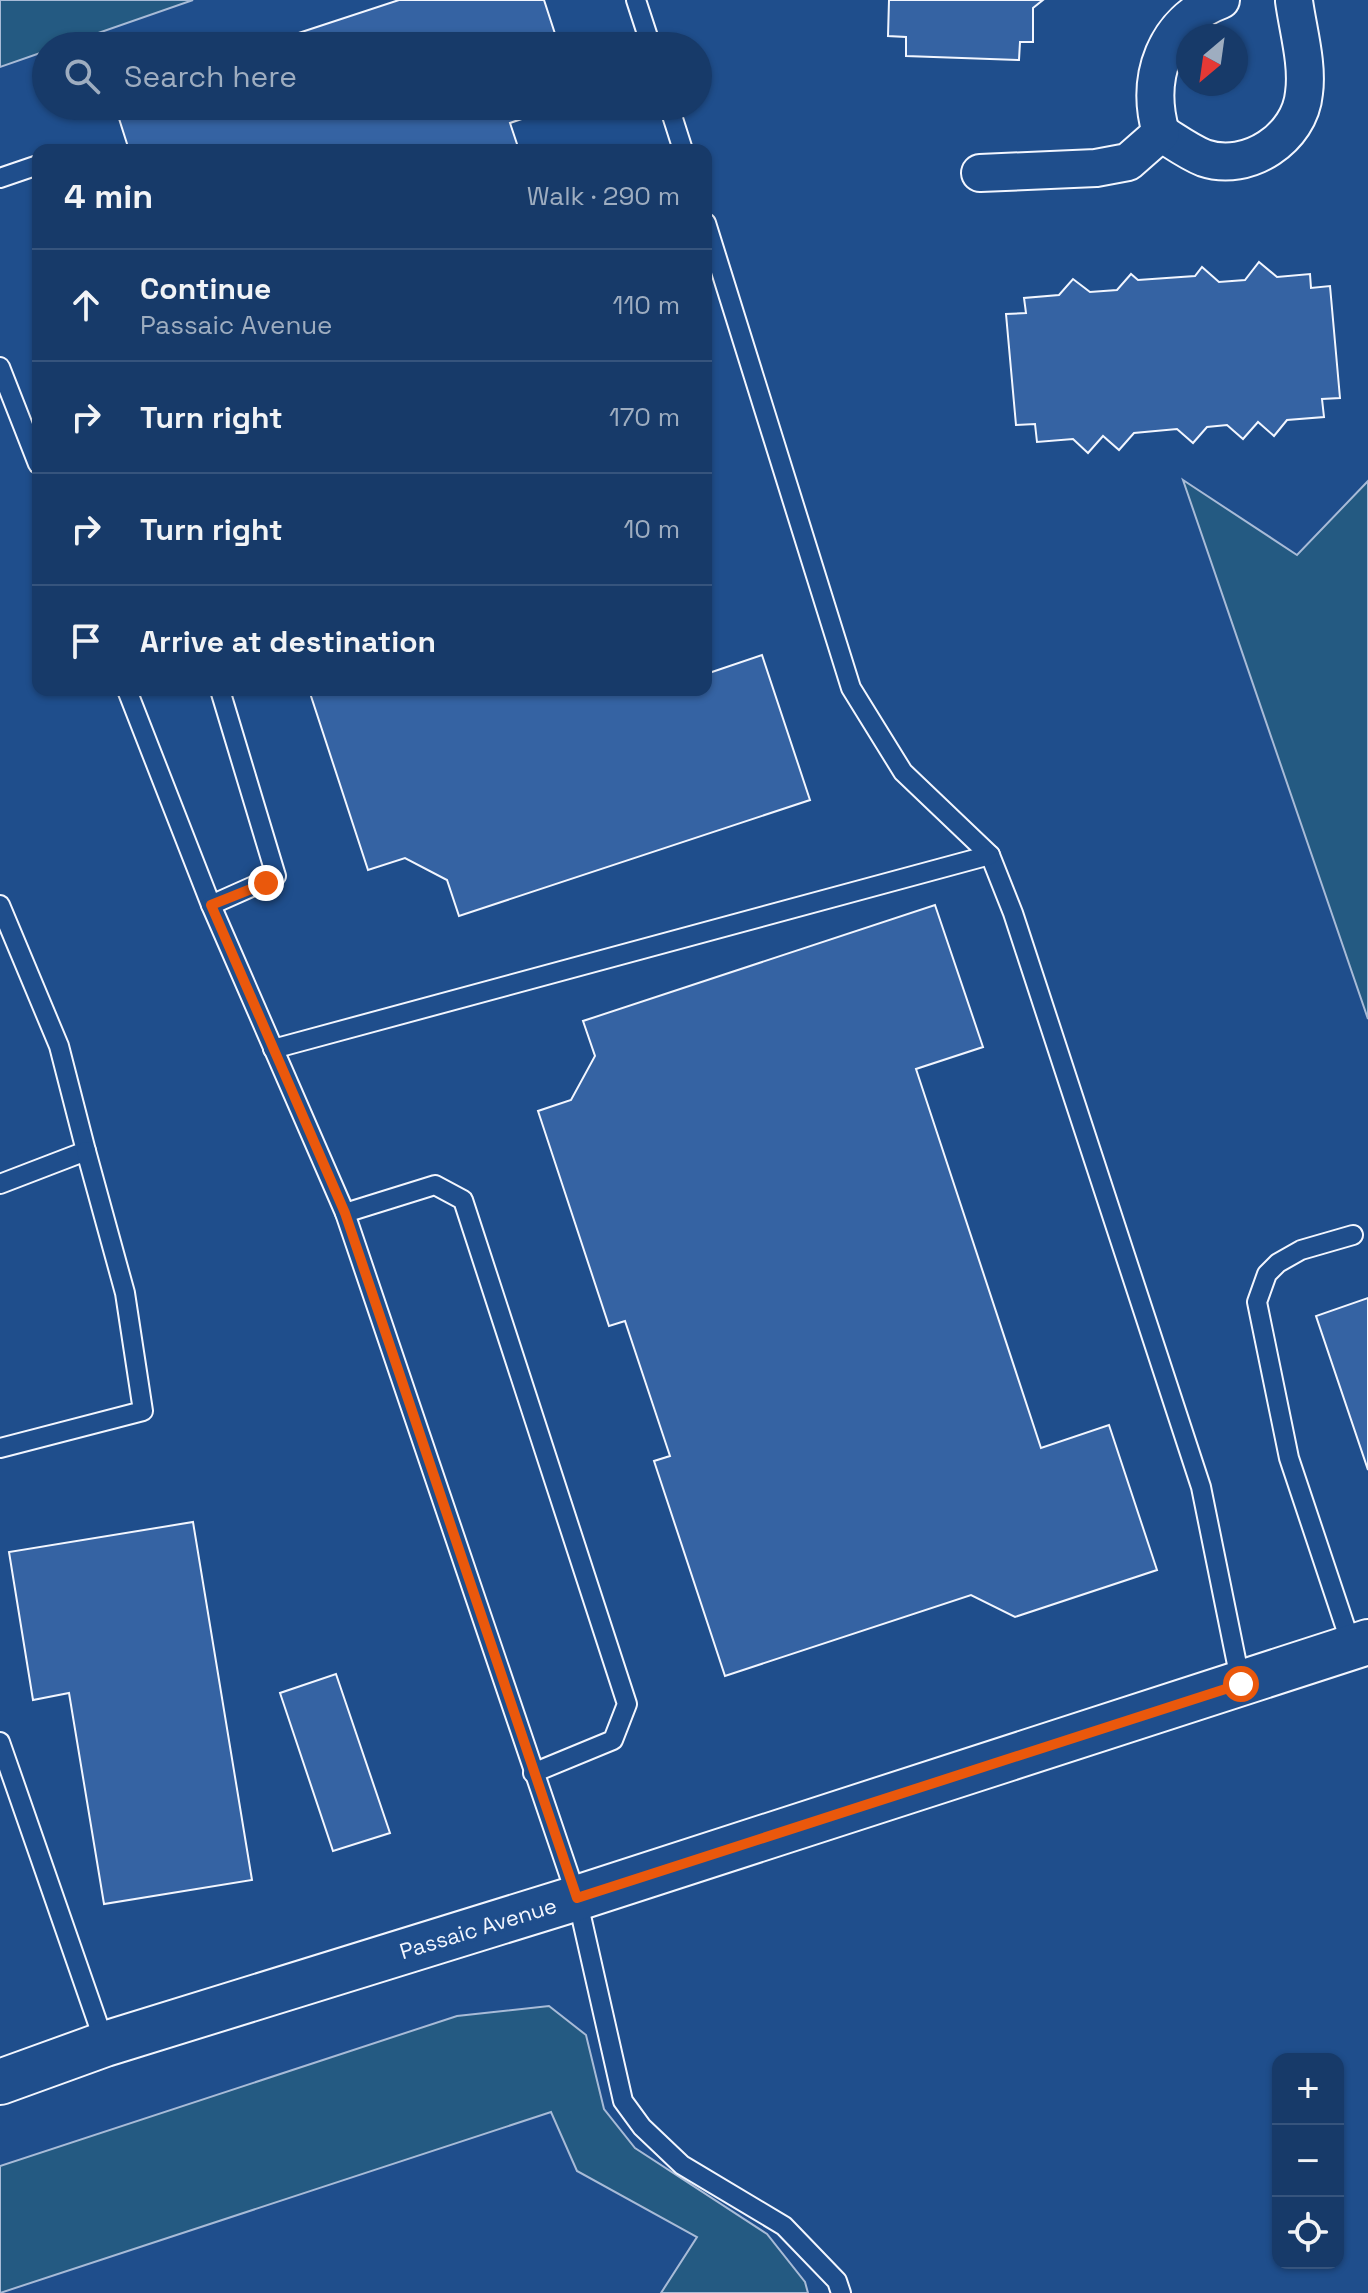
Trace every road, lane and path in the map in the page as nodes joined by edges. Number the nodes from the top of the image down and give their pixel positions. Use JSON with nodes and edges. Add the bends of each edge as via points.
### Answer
{"nodes":[{"id":1,"x":636,"y":0,"type":"edge"},
{"id":2,"x":1221,"y":0,"type":"edge"},
{"id":3,"x":1280,"y":0,"type":"edge"},
{"id":4,"x":1302,"y":0,"type":"edge"},
{"id":5,"x":1294,"y":1,"type":"edge"},
{"id":6,"x":646,"y":32,"type":"edge"},
{"id":7,"x":673,"y":120,"type":"edge"},
{"id":8,"x":1161,"y":133,"type":"junction"},
{"id":9,"x":681,"y":144,"type":"edge"},
{"id":10,"x":32,"y":167,"type":"edge"},
{"id":11,"x":980,"y":173,"type":"dead end"},
{"id":12,"x":0,"y":178,"type":"edge"},
{"id":13,"x":712,"y":242,"type":"edge"},
{"id":14,"x":0,"y":367,"type":"edge"},
{"id":15,"x":32,"y":449,"type":"edge"},
{"id":16,"x":129,"y":696,"type":"edge"},
{"id":17,"x":222,"y":696,"type":"edge"},
{"id":18,"x":990,"y":855,"type":"junction"},
{"id":19,"x":0,"y":905,"type":"edge"},
{"id":20,"x":211,"y":905,"type":"junction"},
{"id":21,"x":273,"y":1049,"type":"junction"},
{"id":22,"x":86,"y":1151,"type":"junction"},
{"id":23,"x":0,"y":1184,"type":"edge"},
{"id":24,"x":345,"y":1213,"type":"junction"},
{"id":25,"x":1353,"y":1235,"type":"dead end"},
{"id":26,"x":0,"y":1448,"type":"edge"},
{"id":27,"x":1360,"y":1644,"type":"edge"},
{"id":28,"x":1241,"y":1684,"type":"junction"},
{"id":29,"x":0,"y":1742,"type":"edge"},
{"id":30,"x":533,"y":1773,"type":"junction"},
{"id":31,"x":577,"y":1898,"type":"junction"},
{"id":32,"x":105,"y":2044,"type":"junction"},
{"id":33,"x":0,"y":2082,"type":"edge"},
{"id":34,"x":841,"y":2293,"type":"edge"}],
"edges":[{"from":1,"to":6,"type":"lane"},
{"from":2,"to":8,"type":"street","via":[[1192,15],[1165,48],[1154,90]]},
{"from":3,"to":5,"type":"street"},
{"from":4,"to":5,"type":"street"},
{"from":5,"to":8,"type":"street","via":[[1304,95],[1291,128],[1278,142],[1261,153],[1223,161],[1204,158]]},
{"from":7,"to":9,"type":"lane"},
{"from":8,"to":11,"type":"street","via":[[1128,162]]},
{"from":10,"to":12,"type":"lane"},
{"from":13,"to":18,"type":"lane","via":[[851,688],[903,772]]},
{"from":14,"to":15,"type":"lane"},
{"from":16,"to":20,"type":"lane"},
{"from":17,"to":20,"type":"lane","via":[[276,876]]},
{"from":18,"to":21,"type":"lane"},
{"from":18,"to":28,"type":"lane","via":[[1201,1487]]},
{"from":19,"to":22,"type":"lane","via":[[59,1046]]},
{"from":20,"to":21,"type":"lane"},
{"from":21,"to":24,"type":"lane"},
{"from":22,"to":23,"type":"lane"},
{"from":22,"to":26,"type":"lane","via":[[125,1293],[143,1411]]},
{"from":24,"to":30,"type":"lane"},
{"from":24,"to":30,"type":"lane","via":[[435,1185],[463,1200],[627,1704],[613,1740]]},
{"from":25,"to":27,"type":"lane","via":[[1301,1250],[1278,1263],[1267,1274],[1257,1302],[1289,1458]]},
{"from":27,"to":28,"type":"main road","name":"Passaic Avenue"},
{"from":28,"to":31,"type":"main road","name":"Passaic Avenue"},
{"from":29,"to":32,"type":"lane"},
{"from":30,"to":31,"type":"lane"},
{"from":31,"to":32,"type":"main road","name":"Passaic Avenue"},
{"from":31,"to":34,"type":"lane","via":[[623,2101],[682,2165],[784,2226],[837,2281]]},
{"from":32,"to":33,"type":"main road","name":"Passaic Avenue"}]}
